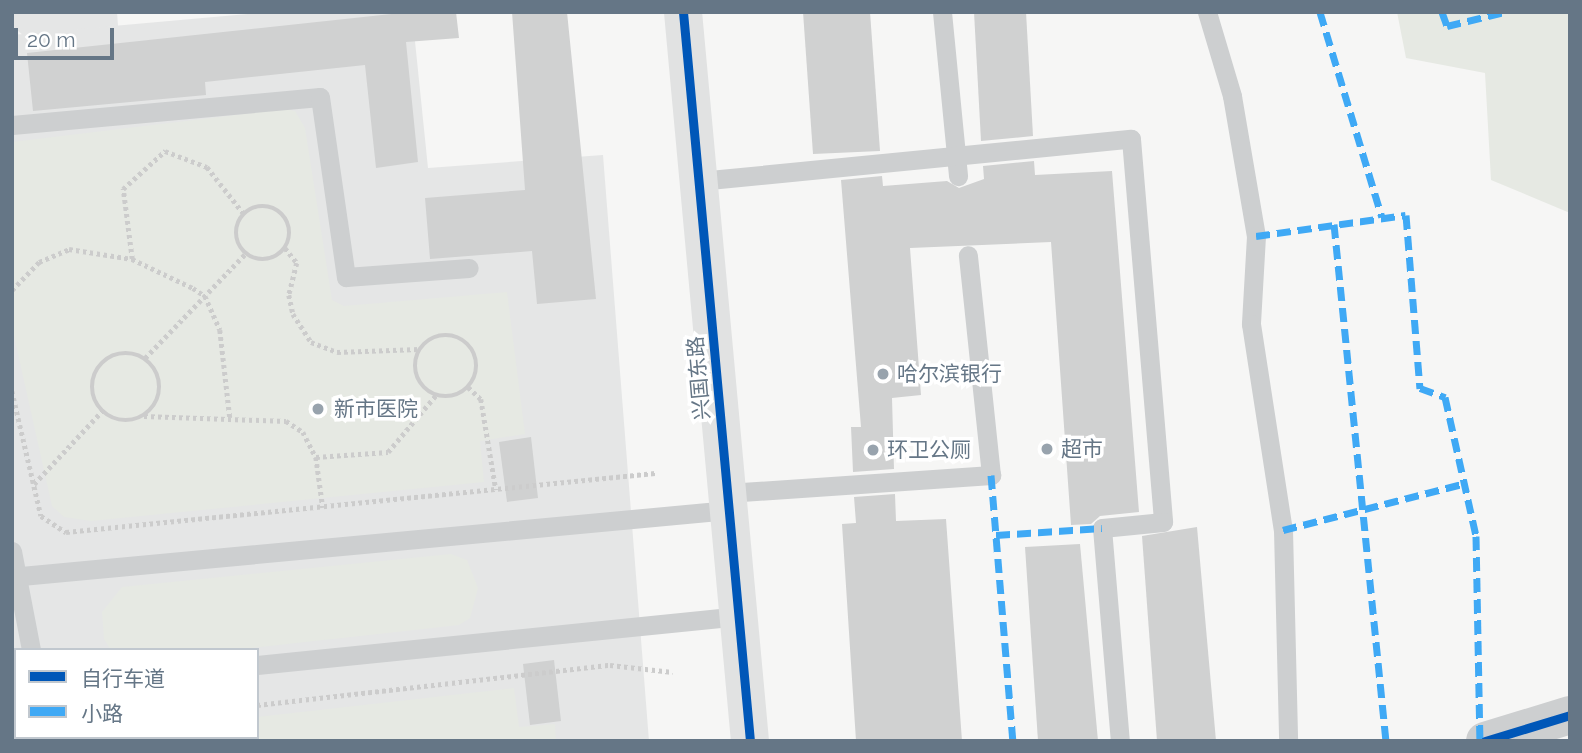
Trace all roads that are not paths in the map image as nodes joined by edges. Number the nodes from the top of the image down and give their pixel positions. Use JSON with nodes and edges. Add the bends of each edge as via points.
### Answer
{"nodes":[{"id":1,"x":683,"y":12,"type":"edge"},
{"id":2,"x":942,"y":12,"type":"edge"},
{"id":3,"x":1207,"y":12,"type":"edge"},
{"id":4,"x":12,"y":125,"type":"edge"},
{"id":5,"x":956,"y":156,"type":"junction"},
{"id":6,"x":958,"y":176,"type":"dead end"},
{"id":7,"x":699,"y":181,"type":"junction"},
{"id":8,"x":968,"y":255,"type":"dead end"},
{"id":9,"x":469,"y":268,"type":"dead end"},
{"id":10,"x":728,"y":502,"type":"junction"},
{"id":11,"x":12,"y":551,"type":"edge"},
{"id":12,"x":21,"y":576,"type":"junction"},
{"id":13,"x":738,"y":616,"type":"junction"},
{"id":14,"x":31,"y":648,"type":"edge"},
{"id":15,"x":259,"y":665,"type":"edge"},
{"id":16,"x":1570,"y":715,"type":"edge"},
{"id":17,"x":750,"y":741,"type":"edge"},
{"id":18,"x":1120,"y":741,"type":"edge"},
{"id":19,"x":1288,"y":741,"type":"edge"},
{"id":20,"x":1485,"y":741,"type":"edge"}],
"edges":[{"from":1,"to":7,"type":"main road","name":"兴国东路"},
{"from":2,"to":5,"type":"lane"},
{"from":3,"to":19,"type":"lane","via":[[1232,96],[1256,236],[1251,324],[1283,530]]},
{"from":4,"to":9,"type":"lane","via":[[320,97],[346,276]]},
{"from":5,"to":6,"type":"lane"},
{"from":5,"to":7,"type":"lane"},
{"from":5,"to":18,"type":"lane","via":[[1131,139],[1163,522],[1102,528]]},
{"from":7,"to":10,"type":"main road","name":"兴国东路"},
{"from":8,"to":10,"type":"lane","via":[[990,475]]},
{"from":10,"to":12,"type":"lane"},
{"from":10,"to":13,"type":"main road","name":"兴国东路"},
{"from":11,"to":12,"type":"lane"},
{"from":12,"to":14,"type":"lane"},
{"from":13,"to":15,"type":"lane"},
{"from":13,"to":17,"type":"main road","name":"兴国东路"},
{"from":16,"to":20,"type":"street"}]}
